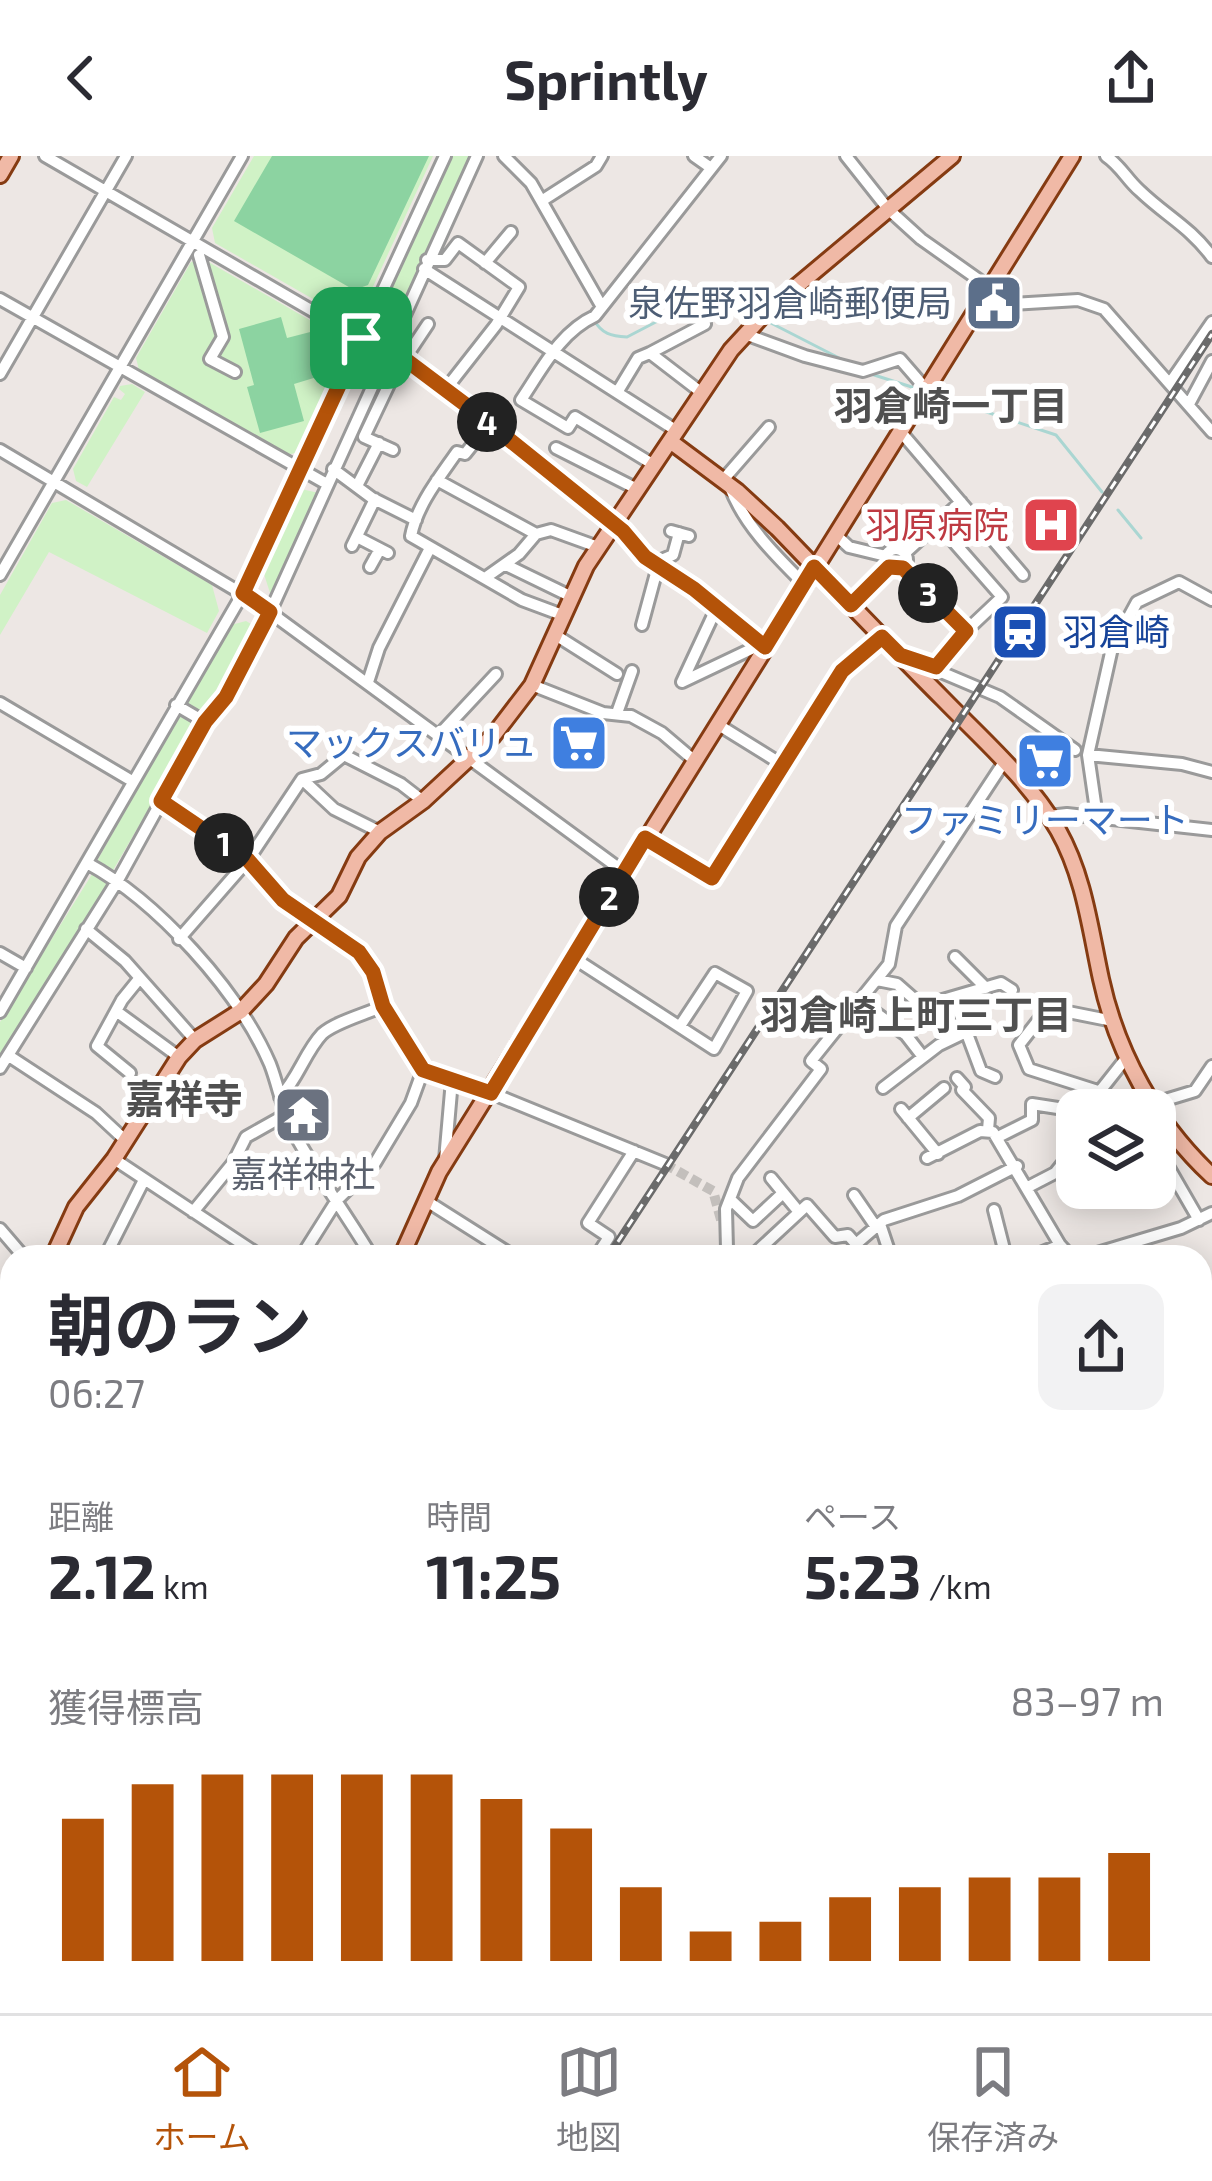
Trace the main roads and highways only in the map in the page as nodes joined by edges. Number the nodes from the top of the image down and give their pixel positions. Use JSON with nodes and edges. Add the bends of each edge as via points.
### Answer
{"nodes":[{"id":1,"x":11,"y":156,"type":"edge"},
{"id":2,"x":952,"y":156,"type":"edge"},
{"id":3,"x":1072,"y":156,"type":"edge"},
{"id":4,"x":0,"y":175,"type":"edge"},
{"id":5,"x":674,"y":436,"type":"junction"},
{"id":6,"x":814,"y":567,"type":"junction"},
{"id":7,"x":1212,"y":1176,"type":"edge"},
{"id":8,"x":58,"y":1245,"type":"edge"},
{"id":9,"x":405,"y":1245,"type":"edge"}],
"edges":[{"from":1,"to":4,"type":"main road"},
{"from":2,"to":5,"type":"main road","via":[[745,334]]},
{"from":3,"to":6,"type":"main road"},
{"from":5,"to":6,"type":"main road"},
{"from":5,"to":8,"type":"main road","via":[[598,547],[532,685],[493,736],[380,832],[339,896],[241,1011],[178,1057]]},
{"from":6,"to":7,"type":"main road","via":[[1049,816],[1080,880],[1127,1057],[1151,1104]]},
{"from":6,"to":9,"type":"main road","via":[[445,1163]]}]}
